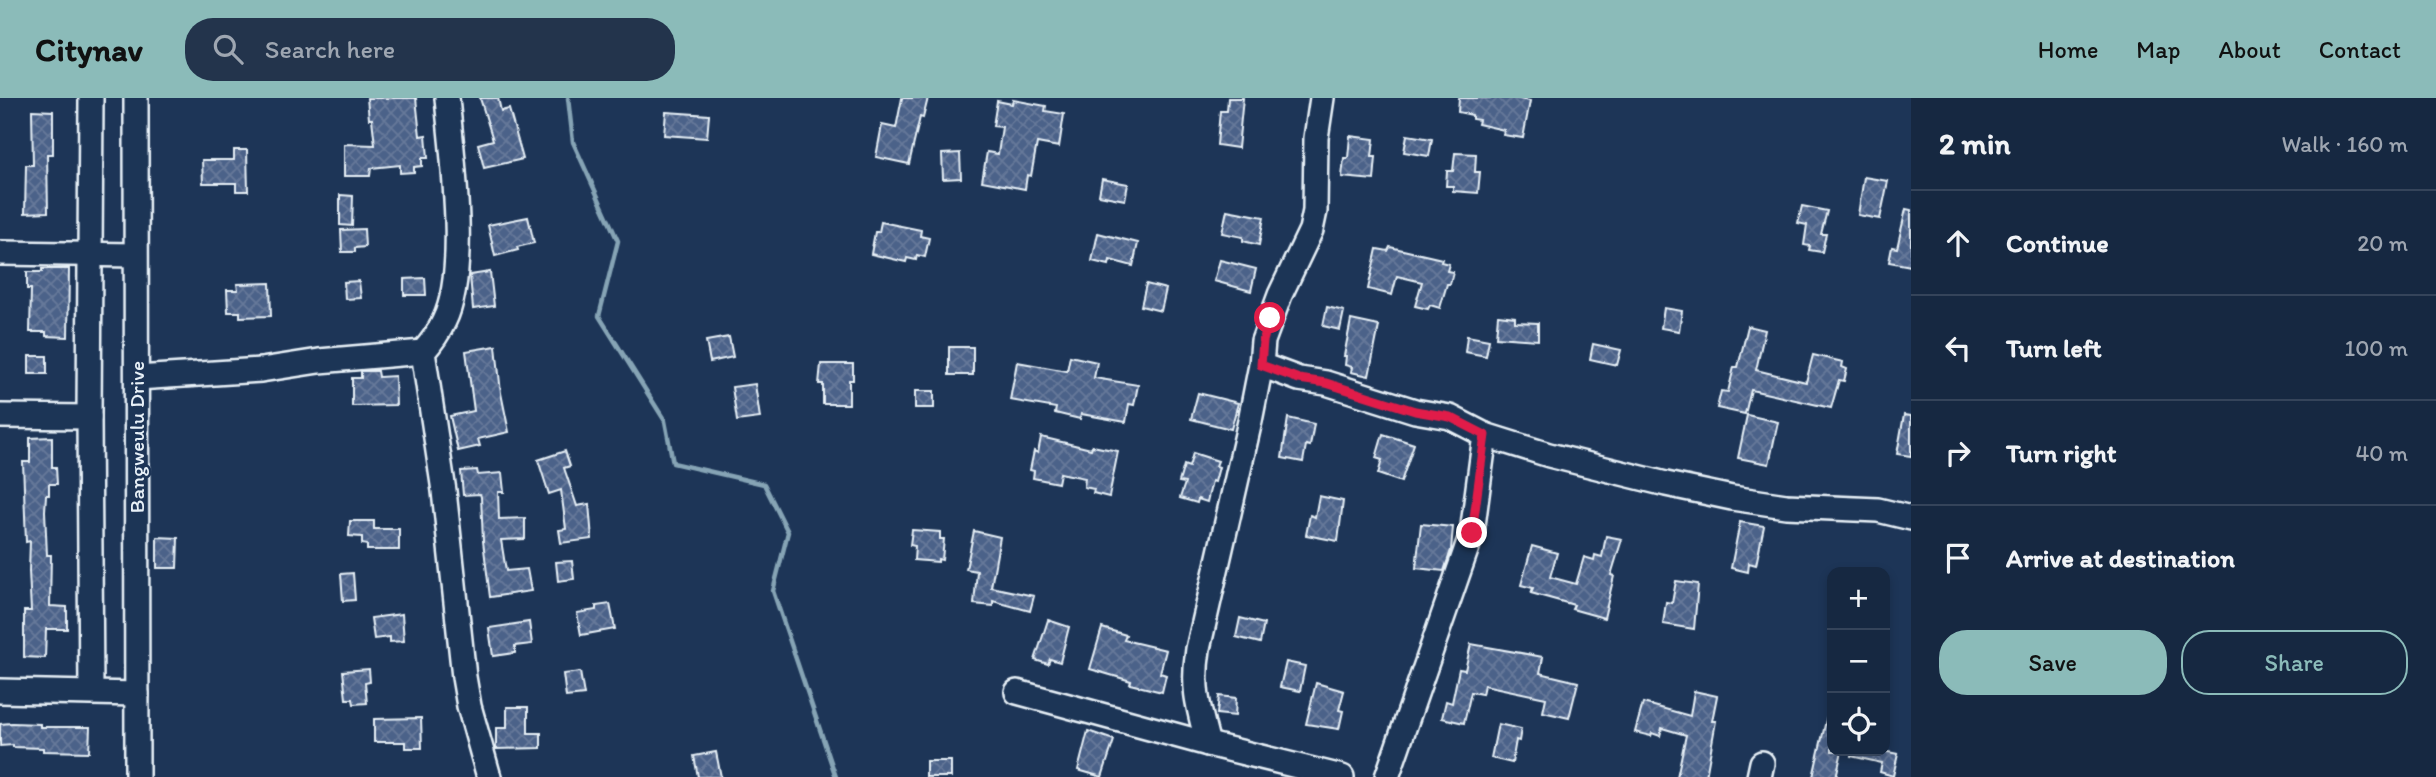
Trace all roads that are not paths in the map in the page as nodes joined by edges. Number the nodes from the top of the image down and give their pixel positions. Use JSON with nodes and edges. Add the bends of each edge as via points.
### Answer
{"nodes":[{"id":1,"x":91,"y":98,"type":"edge"},
{"id":2,"x":135,"y":98,"type":"edge"},
{"id":3,"x":447,"y":98,"type":"edge"},
{"id":4,"x":1322,"y":98,"type":"edge"},
{"id":5,"x":0,"y":253,"type":"edge"},
{"id":6,"x":90,"y":254,"type":"junction"},
{"id":7,"x":135,"y":255,"type":"junction"},
{"id":8,"x":424,"y":352,"type":"junction"},
{"id":9,"x":1261,"y":365,"type":"junction"},
{"id":10,"x":137,"y":378,"type":"junction"},
{"id":11,"x":0,"y":416,"type":"edge"},
{"id":12,"x":89,"y":417,"type":"junction"},
{"id":13,"x":1485,"y":435,"type":"junction"},
{"id":14,"x":1911,"y":518,"type":"edge"},
{"id":15,"x":0,"y":691,"type":"edge"},
{"id":16,"x":91,"y":692,"type":"junction"},
{"id":17,"x":1017,"y":692,"type":"dead end"},
{"id":18,"x":137,"y":694,"type":"junction"},
{"id":19,"x":1208,"y":744,"type":"junction"},
{"id":20,"x":137,"y":777,"type":"edge"},
{"id":21,"x":489,"y":777,"type":"edge"},
{"id":22,"x":1342,"y":777,"type":"edge"},
{"id":23,"x":1387,"y":777,"type":"edge"}],
"edges":[{"from":1,"to":6,"type":"street"},
{"from":2,"to":7,"type":"street","name":"Bangweulu Drive"},
{"from":3,"to":8,"type":"street","via":[[456,276],[445,321]]},
{"from":4,"to":9,"type":"street","via":[[1311,230],[1270,318]]},
{"from":5,"to":6,"type":"street"},
{"from":6,"to":7,"type":"street"},
{"from":6,"to":12,"type":"street"},
{"from":7,"to":10,"type":"street","name":"Bangweulu Drive"},
{"from":8,"to":10,"type":"street"},
{"from":8,"to":21,"type":"street","via":[[464,677]]},
{"from":9,"to":13,"type":"street","via":[[1450,417]]},
{"from":9,"to":19,"type":"street","via":[[1194,676]]},
{"from":10,"to":18,"type":"street","name":"Bangweulu Drive"},
{"from":11,"to":12,"type":"street"},
{"from":12,"to":16,"type":"street"},
{"from":13,"to":14,"type":"street","via":[[1559,458],[1732,498],[1786,506],[1878,510]]},
{"from":13,"to":23,"type":"street","via":[[1472,533]]},
{"from":15,"to":16,"type":"street"},
{"from":16,"to":18,"type":"street"},
{"from":17,"to":19,"type":"street"},
{"from":18,"to":20,"type":"street","name":"Bangweulu Drive"},
{"from":19,"to":22,"type":"street"}]}
